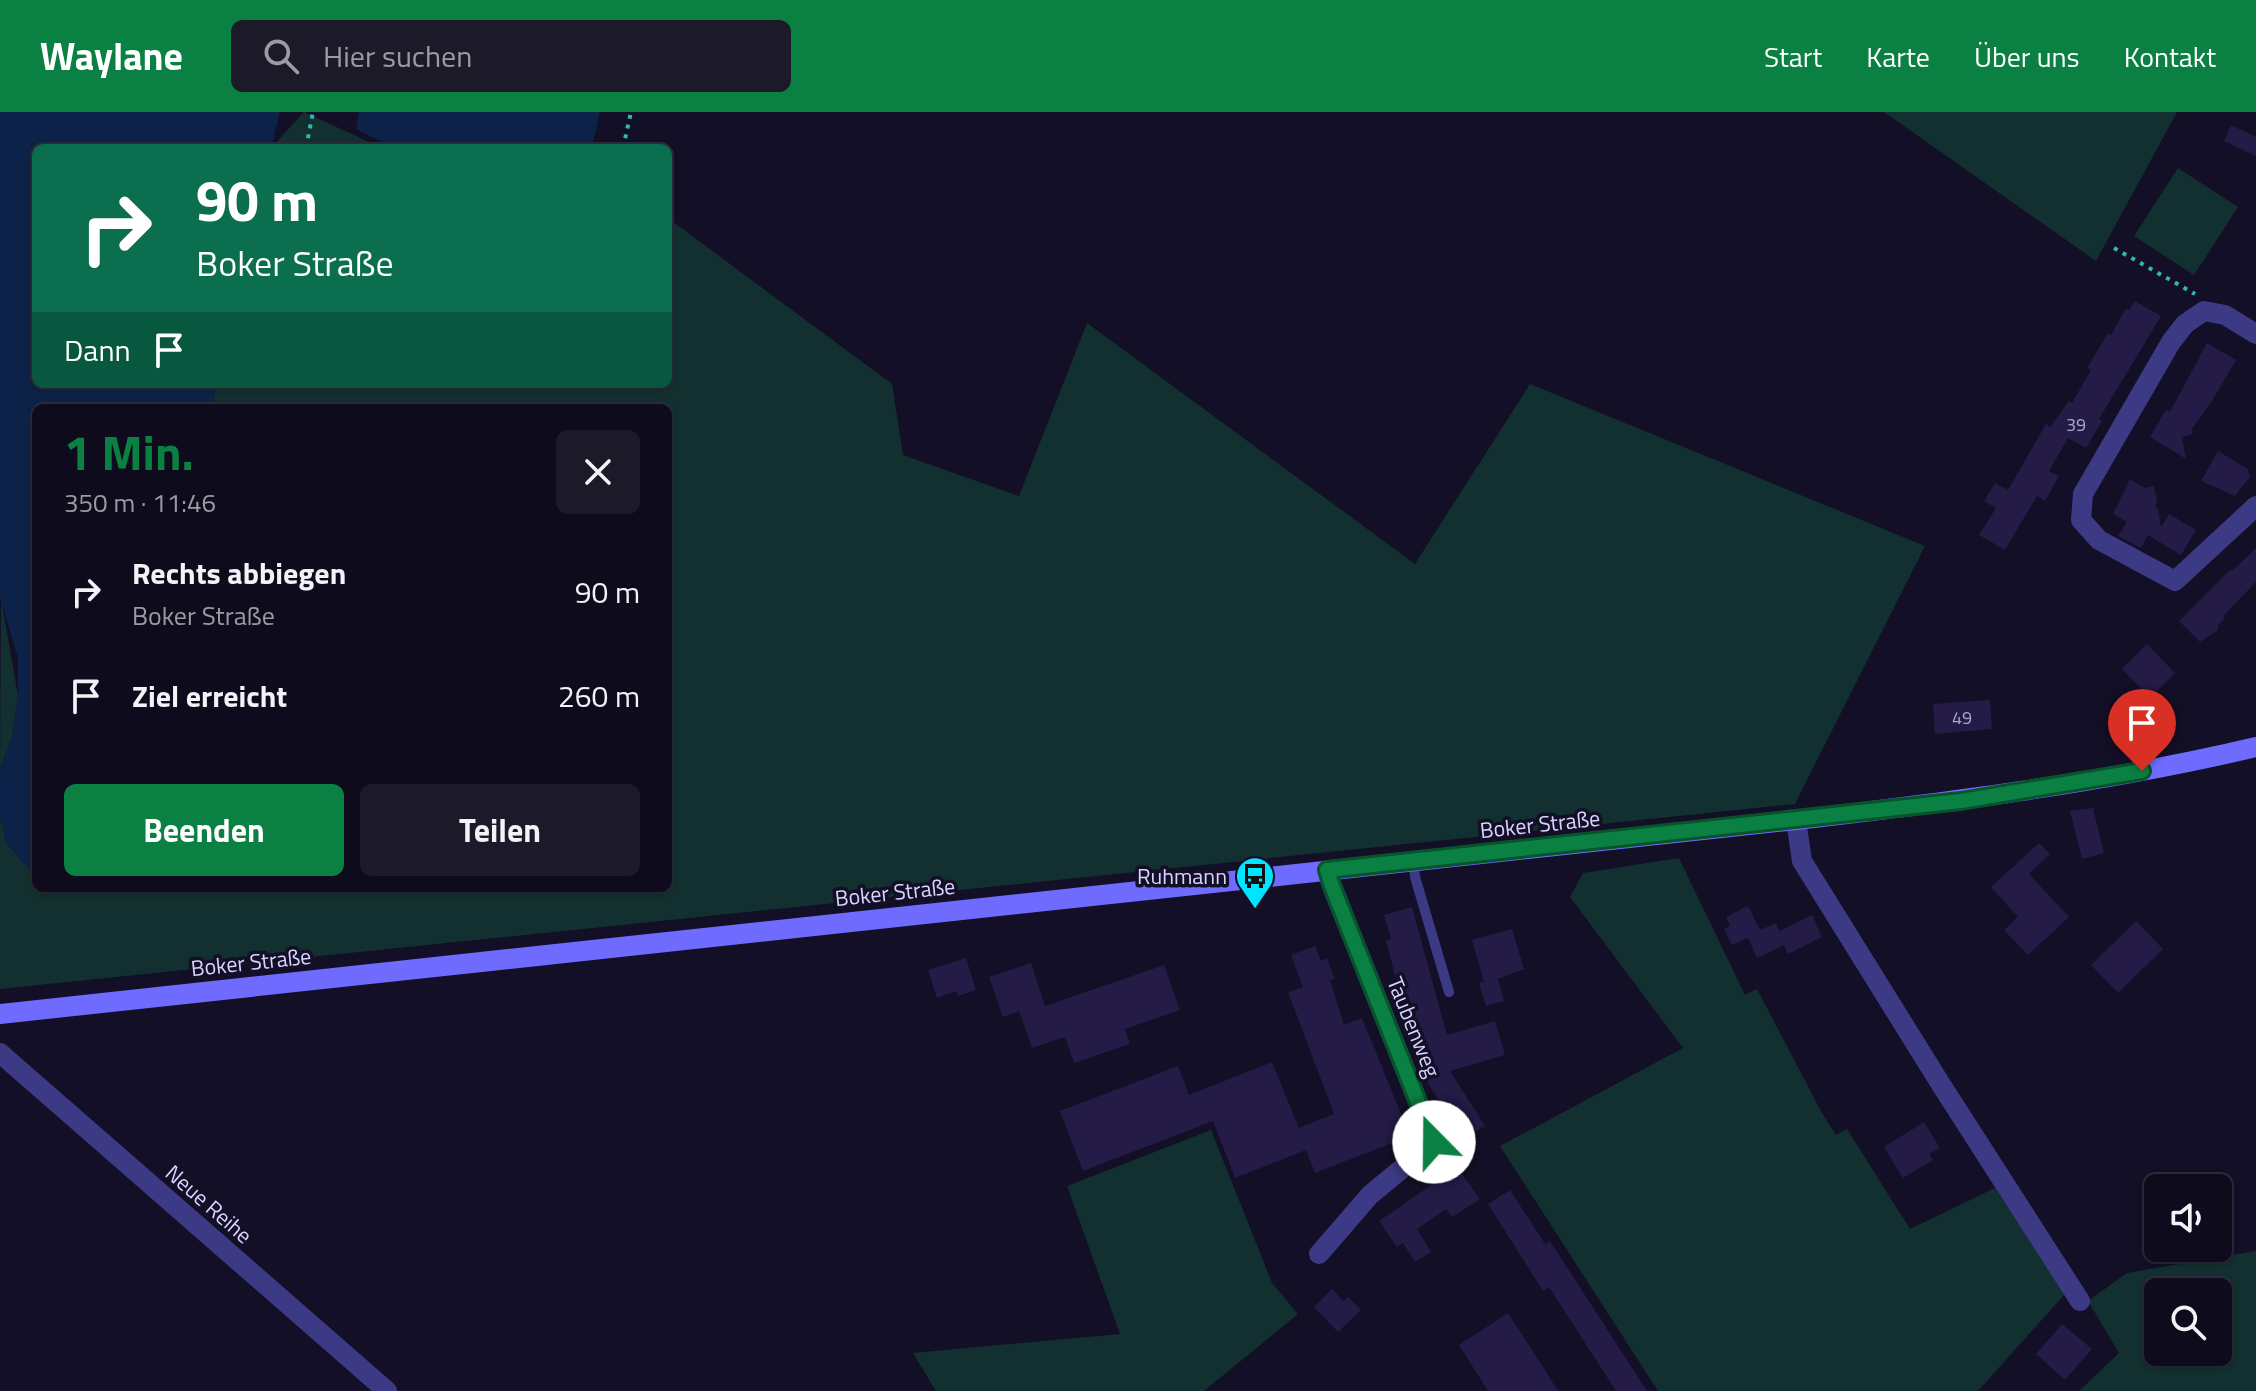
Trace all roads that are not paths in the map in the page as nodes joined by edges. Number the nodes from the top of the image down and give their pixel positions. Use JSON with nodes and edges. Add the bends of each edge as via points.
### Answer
{"nodes":[{"id":1,"x":2256,"y":334,"type":"edge"},
{"id":2,"x":2256,"y":506,"type":"edge"},
{"id":3,"x":2256,"y":747,"type":"edge"},
{"id":4,"x":1796,"y":820,"type":"junction"},
{"id":5,"x":1413,"y":861,"type":"junction"},
{"id":6,"x":1327,"y":870,"type":"junction"},
{"id":7,"x":1449,"y":992,"type":"dead end"},
{"id":8,"x":0,"y":1014,"type":"edge"},
{"id":9,"x":0,"y":1053,"type":"edge"},
{"id":10,"x":1319,"y":1254,"type":"dead end"},
{"id":11,"x":2080,"y":1301,"type":"dead end"},
{"id":12,"x":387,"y":1391,"type":"edge"}],
"edges":[{"from":1,"to":2,"type":"street","via":[[2225,315],[2204,311],[2185,324],[2083,494],[2081,520],[2099,540],[2175,581]]},
{"from":3,"to":4,"type":"main road","name":"Boker Straße","via":[[2101,779]]},
{"from":4,"to":5,"type":"main road","name":"Boker Straße"},
{"from":4,"to":11,"type":"street","via":[[1802,861]]},
{"from":5,"to":6,"type":"main road","name":"Boker Straße"},
{"from":5,"to":7,"type":"lane"},
{"from":6,"to":8,"type":"main road","name":"Boker Straße"},
{"from":6,"to":10,"type":"street","name":"Taubenweg","via":[[1434,1142],[1370,1195]]},
{"from":9,"to":12,"type":"street","name":"Neue Reihe"}]}
